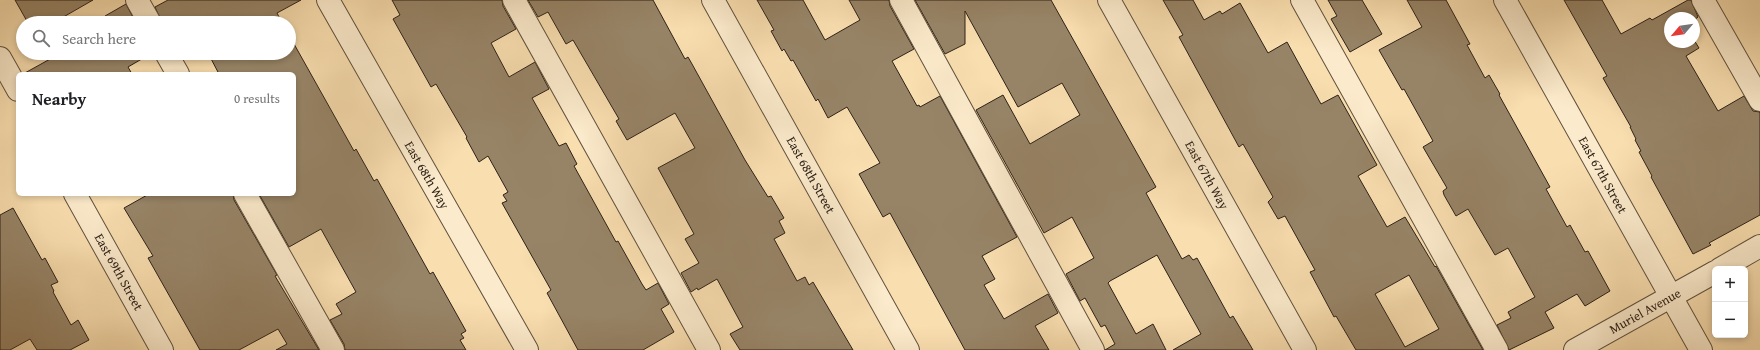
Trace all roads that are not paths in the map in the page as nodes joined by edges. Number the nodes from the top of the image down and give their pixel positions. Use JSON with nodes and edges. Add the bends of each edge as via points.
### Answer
{"nodes":[{"id":1,"x":137,"y":0,"type":"edge"},
{"id":2,"x":328,"y":0,"type":"edge"},
{"id":3,"x":514,"y":0,"type":"edge"},
{"id":4,"x":713,"y":0,"type":"edge"},
{"id":5,"x":902,"y":0,"type":"edge"},
{"id":6,"x":1109,"y":0,"type":"edge"},
{"id":7,"x":1302,"y":0,"type":"edge"},
{"id":8,"x":1505,"y":0,"type":"edge"},
{"id":9,"x":1703,"y":0,"type":"edge"},
{"id":10,"x":146,"y":16,"type":"edge"},
{"id":11,"x":0,"y":58,"type":"edge"},
{"id":12,"x":170,"y":60,"type":"edge"},
{"id":13,"x":177,"y":72,"type":"edge"},
{"id":14,"x":16,"y":86,"type":"edge"},
{"id":15,"x":1760,"y":100,"type":"edge"},
{"id":16,"x":76,"y":196,"type":"edge"},
{"id":17,"x":247,"y":196,"type":"edge"},
{"id":18,"x":1760,"y":246,"type":"edge"},
{"id":19,"x":1725,"y":266,"type":"edge"},
{"id":20,"x":1712,"y":274,"type":"edge"},
{"id":21,"x":1671,"y":296,"type":"junction"},
{"id":22,"x":162,"y":350,"type":"edge"},
{"id":23,"x":333,"y":350,"type":"edge"},
{"id":24,"x":527,"y":350,"type":"edge"},
{"id":25,"x":709,"y":350,"type":"edge"},
{"id":26,"x":908,"y":350,"type":"edge"},
{"id":27,"x":1093,"y":350,"type":"edge"},
{"id":28,"x":1304,"y":350,"type":"edge"},
{"id":29,"x":1497,"y":350,"type":"edge"},
{"id":30,"x":1575,"y":350,"type":"edge"},
{"id":31,"x":1701,"y":350,"type":"edge"}],
"edges":[{"from":1,"to":10,"type":"street"},
{"from":2,"to":24,"type":"street","name":"East 68th Way"},
{"from":3,"to":25,"type":"street"},
{"from":4,"to":26,"type":"street","name":"East 68th Street"},
{"from":5,"to":27,"type":"street"},
{"from":6,"to":28,"type":"street","name":"East 67th Way"},
{"from":7,"to":29,"type":"street"},
{"from":8,"to":21,"type":"street","name":"East 67th Street"},
{"from":9,"to":15,"type":"street"},
{"from":11,"to":14,"type":"street"},
{"from":12,"to":13,"type":"street"},
{"from":16,"to":22,"type":"street","name":"East 69th Street"},
{"from":17,"to":23,"type":"street"},
{"from":18,"to":19,"type":"street"},
{"from":20,"to":21,"type":"street","name":"Muriel Avenue"},
{"from":21,"to":30,"type":"street","name":"Muriel Avenue"},
{"from":21,"to":31,"type":"street","name":"East 67th Street"}]}
